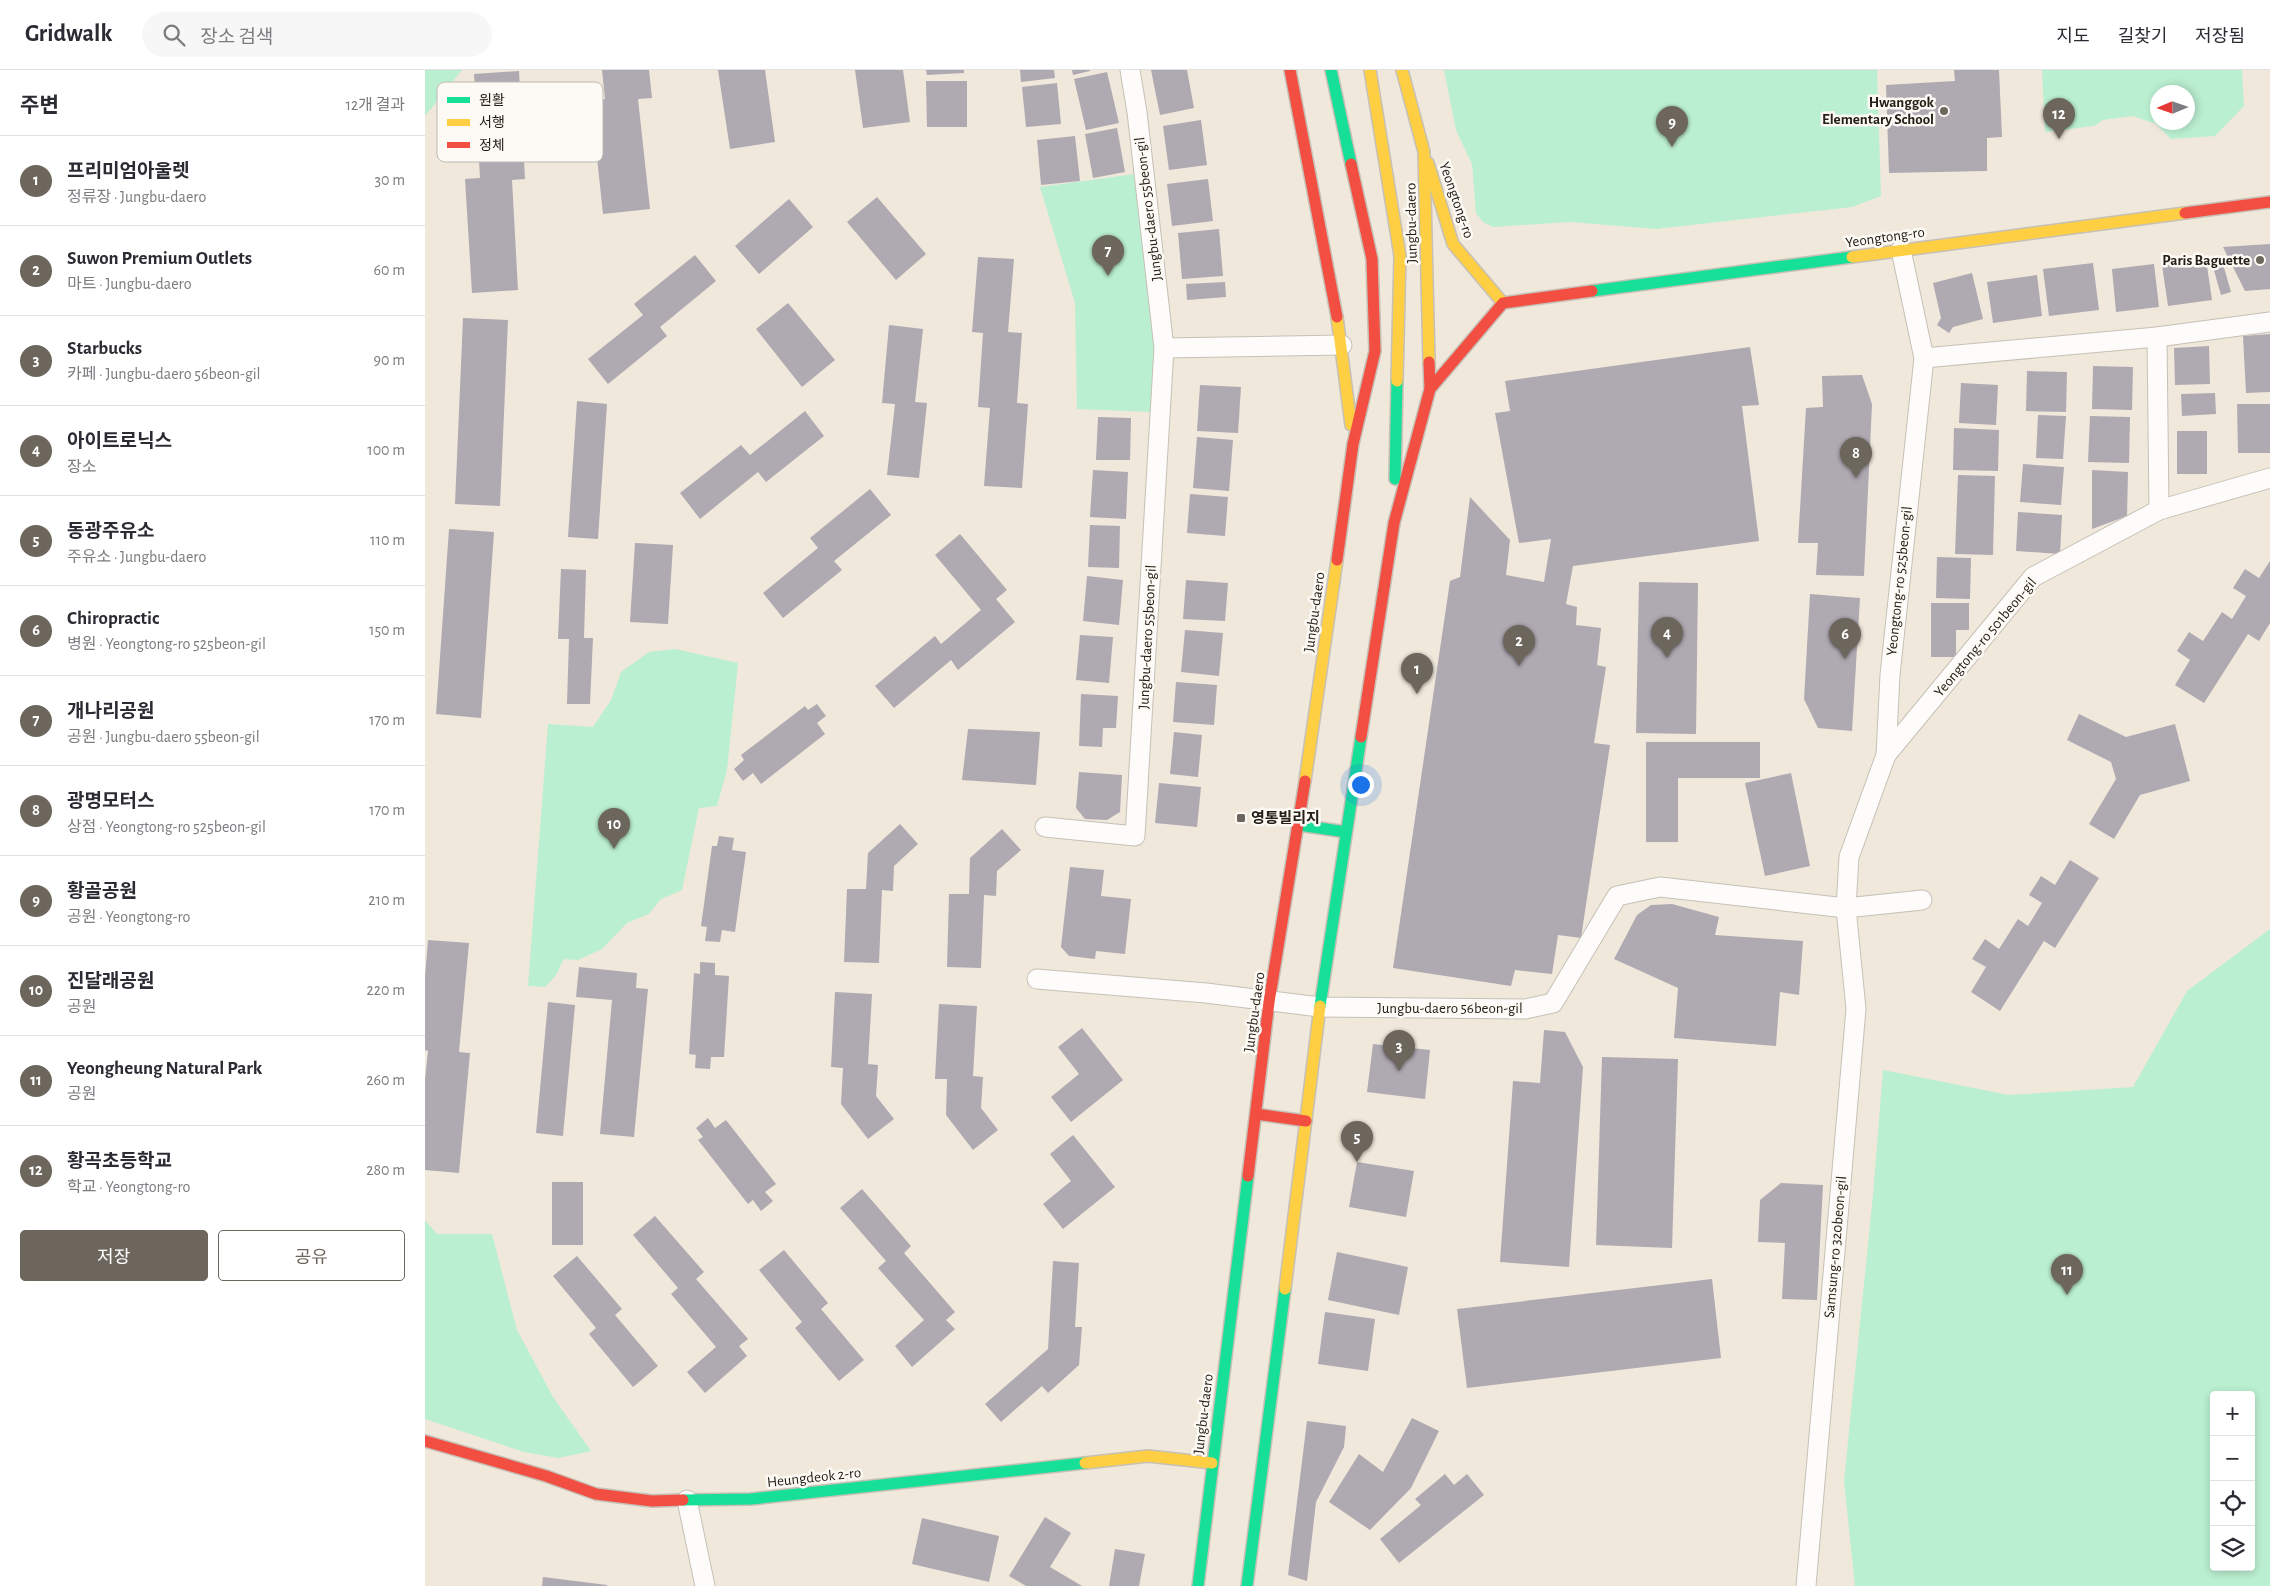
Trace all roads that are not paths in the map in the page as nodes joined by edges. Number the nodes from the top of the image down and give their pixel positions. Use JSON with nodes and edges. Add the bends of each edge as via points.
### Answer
{"nodes":[{"id":1,"x":1130,"y":70,"type":"edge"},
{"id":2,"x":1291,"y":70,"type":"edge"},
{"id":3,"x":1331,"y":70,"type":"edge"},
{"id":4,"x":1370,"y":70,"type":"edge"},
{"id":5,"x":1402,"y":70,"type":"edge"},
{"id":6,"x":1425,"y":152,"type":"junction"},
{"id":7,"x":2270,"y":202,"type":"edge"},
{"id":8,"x":1901,"y":250,"type":"junction"},
{"id":9,"x":1503,"y":302,"type":"junction"},
{"id":10,"x":2270,"y":322,"type":"edge"},
{"id":11,"x":2157,"y":337,"type":"junction"},
{"id":12,"x":1342,"y":346,"type":"junction"},
{"id":13,"x":1164,"y":348,"type":"junction"},
{"id":14,"x":1924,"y":358,"type":"junction"},
{"id":15,"x":1430,"y":389,"type":"junction"},
{"id":16,"x":1353,"y":444,"type":"junction"},
{"id":17,"x":2270,"y":478,"type":"edge"},
{"id":18,"x":2159,"y":510,"type":"junction"},
{"id":19,"x":1394,"y":523,"type":"junction"},
{"id":20,"x":1886,"y":755,"type":"junction"},
{"id":21,"x":1299,"y":825,"type":"junction"},
{"id":22,"x":1045,"y":826,"type":"dead end"},
{"id":23,"x":1346,"y":832,"type":"junction"},
{"id":24,"x":1922,"y":900,"type":"dead end"},
{"id":25,"x":1846,"y":908,"type":"junction"},
{"id":26,"x":1037,"y":980,"type":"dead end"},
{"id":27,"x":1269,"y":1002,"type":"junction"},
{"id":28,"x":1321,"y":1007,"type":"junction"},
{"id":29,"x":1256,"y":1114,"type":"junction"},
{"id":30,"x":1306,"y":1121,"type":"junction"},
{"id":31,"x":425,"y":1442,"type":"edge"},
{"id":32,"x":1212,"y":1463,"type":"junction"},
{"id":33,"x":687,"y":1500,"type":"junction"},
{"id":34,"x":705,"y":1586,"type":"edge"},
{"id":35,"x":1198,"y":1586,"type":"edge"},
{"id":36,"x":1247,"y":1586,"type":"edge"},
{"id":37,"x":1806,"y":1586,"type":"edge"}],
"edges":[{"from":1,"to":13,"type":"street","name":"Jungbu-daero 55beon-gil"},
{"from":2,"to":12,"type":"main road","name":"Jungbu-daero"},
{"from":3,"to":16,"type":"main road","name":"Jungbu-daero","via":[[1372,259],[1375,351]]},
{"from":4,"to":19,"type":"main road","name":"Jungbu-daero","via":[[1399,256]]},
{"from":5,"to":6,"type":"main road","name":"Jungbu-daero"},
{"from":6,"to":9,"type":"main road","name":"Yeongtong-ro","via":[[1453,244]]},
{"from":6,"to":15,"type":"main road","name":"Jungbu-daero"},
{"from":7,"to":8,"type":"main road","name":"Yeongtong-ro"},
{"from":8,"to":9,"type":"main road","name":"Yeongtong-ro"},
{"from":8,"to":14,"type":"street","name":"Yeongtong-ro 525beon-gil"},
{"from":9,"to":15,"type":"main road"},
{"from":10,"to":11,"type":"street"},
{"from":11,"to":14,"type":"street"},
{"from":11,"to":18,"type":"street"},
{"from":12,"to":13,"type":"street"},
{"from":12,"to":16,"type":"main road","name":"Jungbu-daero"},
{"from":13,"to":22,"type":"street","name":"Jungbu-daero 55beon-gil","via":[[1135,836]]},
{"from":14,"to":20,"type":"street","name":"Yeongtong-ro 525beon-gil","via":[[1889,675]]},
{"from":15,"to":19,"type":"main road","name":"Jungbu-daero"},
{"from":16,"to":21,"type":"main road","name":"Jungbu-daero"},
{"from":17,"to":18,"type":"street","name":"Yeongtong-ro 501beon-gil"},
{"from":18,"to":20,"type":"street","name":"Yeongtong-ro 501beon-gil","via":[[2033,577]]},
{"from":19,"to":23,"type":"main road","name":"Jungbu-daero"},
{"from":20,"to":25,"type":"street","name":"Yeongtong-ro 525beon-gil","via":[[1849,857]]},
{"from":21,"to":23,"type":"main road"},
{"from":21,"to":27,"type":"main road","name":"Jungbu-daero"},
{"from":23,"to":28,"type":"main road","name":"Jungbu-daero"},
{"from":24,"to":25,"type":"street","name":"Jungbu-daero 56beon-gil"},
{"from":25,"to":28,"type":"street","name":"Jungbu-daero 56beon-gil","via":[[1660,887],[1617,896],[1553,1003],[1525,1009]]},
{"from":25,"to":37,"type":"street","name":"Samsung-ro 320beon-gil","via":[[1856,1009]]},
{"from":26,"to":27,"type":"street","name":"Jungbu-daero 56beon-gil","via":[[1206,993]]},
{"from":27,"to":28,"type":"street","name":"Jungbu-daero 56beon-gil"},
{"from":27,"to":29,"type":"main road","name":"Jungbu-daero"},
{"from":28,"to":30,"type":"main road","name":"Jungbu-daero"},
{"from":29,"to":30,"type":"main road"},
{"from":29,"to":32,"type":"main road","name":"Jungbu-daero"},
{"from":30,"to":36,"type":"main road","name":"Jungbu-daero"},
{"from":31,"to":33,"type":"main road","name":"Heungdeok 2-ro","via":[[546,1476],[596,1494],[652,1501]]},
{"from":32,"to":33,"type":"main road","name":"Heungdeok 2-ro","via":[[1148,1456],[751,1499]]},
{"from":32,"to":35,"type":"main road","name":"Jungbu-daero"},
{"from":33,"to":34,"type":"street"}]}
